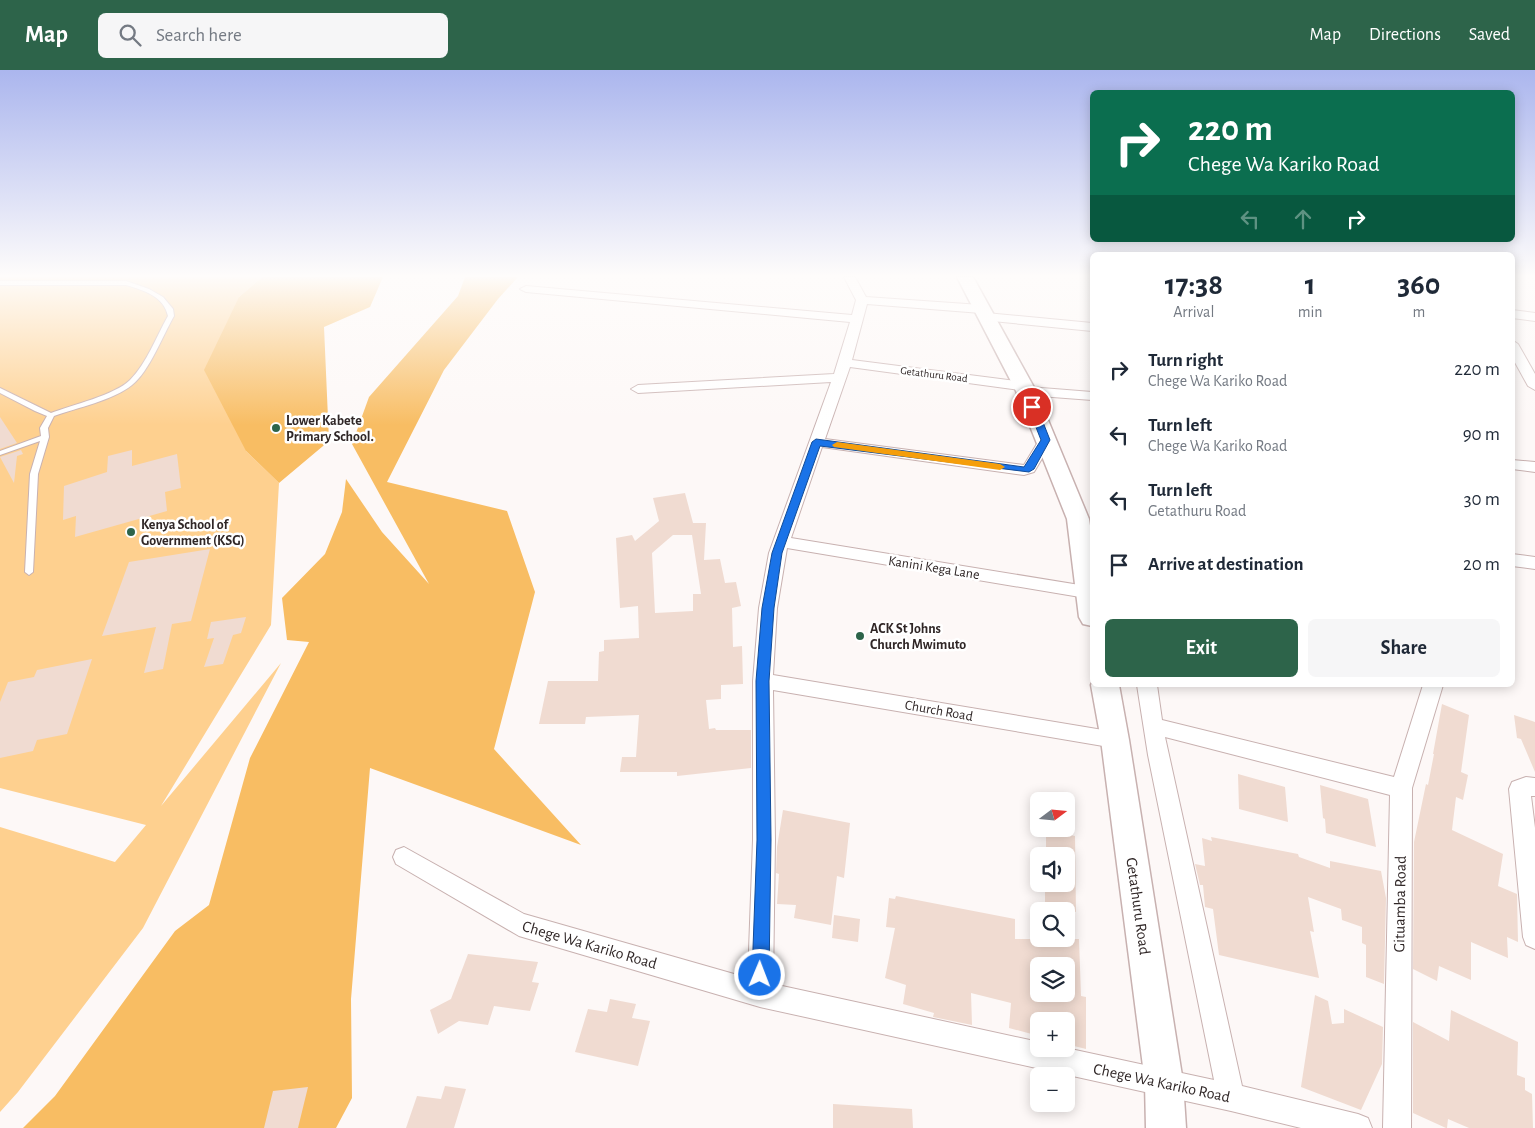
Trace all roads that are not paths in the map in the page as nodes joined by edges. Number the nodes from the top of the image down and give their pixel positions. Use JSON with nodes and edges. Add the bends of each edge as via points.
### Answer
{"nodes":[{"id":1,"x":165,"y":326,"type":"edge"},
{"id":2,"x":854,"y":326,"type":"edge"},
{"id":3,"x":990,"y":326,"type":"edge"},
{"id":4,"x":1515,"y":348,"type":"edge"},
{"id":5,"x":842,"y":370,"type":"junction"},
{"id":6,"x":1515,"y":371,"type":"edge"},
{"id":7,"x":1532,"y":374,"type":"edge"},
{"id":8,"x":1535,"y":386,"type":"edge"},
{"id":9,"x":1025,"y":388,"type":"junction"},
{"id":10,"x":638,"y":389,"type":"dead end"},
{"id":11,"x":0,"y":390,"type":"edge"},
{"id":12,"x":1090,"y":396,"type":"edge"},
{"id":13,"x":51,"y":415,"type":"junction"},
{"id":14,"x":45,"y":438,"type":"junction"},
{"id":15,"x":1046,"y":440,"type":"junction"},
{"id":16,"x":816,"y":442,"type":"junction"},
{"id":17,"x":0,"y":453,"type":"edge"},
{"id":18,"x":1515,"y":465,"type":"edge"},
{"id":19,"x":1535,"y":468,"type":"edge"},
{"id":20,"x":1086,"y":520,"type":"edge"},
{"id":21,"x":781,"y":542,"type":"junction"},
{"id":22,"x":1515,"y":560,"type":"edge"},
{"id":23,"x":1535,"y":563,"type":"edge"},
{"id":24,"x":29,"y":572,"type":"dead end"},
{"id":25,"x":1090,"y":592,"type":"edge"},
{"id":26,"x":763,"y":681,"type":"junction"},
{"id":27,"x":1105,"y":687,"type":"edge"},
{"id":28,"x":1147,"y":687,"type":"edge"},
{"id":29,"x":1432,"y":687,"type":"edge"},
{"id":30,"x":1153,"y":726,"type":"junction"},
{"id":31,"x":1115,"y":740,"type":"junction"},
{"id":32,"x":1535,"y":787,"type":"edge"},
{"id":33,"x":1401,"y":788,"type":"junction"},
{"id":34,"x":404,"y":857,"type":"dead end"},
{"id":35,"x":1533,"y":898,"type":"edge"},
{"id":36,"x":1535,"y":937,"type":"edge"},
{"id":37,"x":760,"y":994,"type":"junction"},
{"id":38,"x":1164,"y":1082,"type":"junction"},
{"id":39,"x":1231,"y":1097,"type":"junction"},
{"id":40,"x":1166,"y":1128,"type":"edge"},
{"id":41,"x":1358,"y":1128,"type":"edge"},
{"id":42,"x":1397,"y":1128,"type":"edge"}],
"edges":[{"from":1,"to":13,"type":"lane","via":[[130,383]]},
{"from":2,"to":5,"type":"street"},
{"from":3,"to":9,"type":"main road"},
{"from":4,"to":7,"type":"street"},
{"from":5,"to":9,"type":"street","name":"Getathuru Road"},
{"from":5,"to":10,"type":"street","name":"Getathuru Road"},
{"from":5,"to":16,"type":"street"},
{"from":6,"to":7,"type":"street"},
{"from":7,"to":8,"type":"street"},
{"from":9,"to":12,"type":"street","name":"Getathuru Road"},
{"from":9,"to":15,"type":"main road"},
{"from":11,"to":13,"type":"lane","via":[[33,409]]},
{"from":13,"to":14,"type":"lane","via":[[44,428]]},
{"from":14,"to":17,"type":"lane"},
{"from":14,"to":24,"type":"lane","via":[[34,474]]},
{"from":15,"to":16,"type":"street","via":[[1029,469],[1024,470]]},
{"from":15,"to":20,"type":"main road"},
{"from":16,"to":21,"type":"street"},
{"from":18,"to":19,"type":"street"},
{"from":20,"to":25,"type":"main road"},
{"from":21,"to":25,"type":"street","name":"Kanini Kega Lane"},
{"from":21,"to":26,"type":"street","via":[[768,608]]},
{"from":22,"to":23,"type":"street"},
{"from":26,"to":31,"type":"street","name":"Church Road"},
{"from":26,"to":37,"type":"street","via":[[764,840]]},
{"from":27,"to":31,"type":"main road","name":"Getathuru Road"},
{"from":28,"to":30,"type":"street"},
{"from":29,"to":33,"type":"street","name":"Gituamba Road"},
{"from":30,"to":33,"type":"street"},
{"from":30,"to":39,"type":"street"},
{"from":31,"to":38,"type":"main road","name":"Getathuru Road"},
{"from":32,"to":35,"type":"street","via":[[1520,789]]},
{"from":33,"to":42,"type":"street","name":"Gituamba Road"},
{"from":34,"to":37,"type":"street","name":"Chege Wa Kariko Road","via":[[519,924]]},
{"from":35,"to":36,"type":"street"},
{"from":37,"to":38,"type":"street","name":"Chege Wa Kariko Road"},
{"from":38,"to":39,"type":"street","name":"Chege Wa Kariko Road"},
{"from":38,"to":40,"type":"main road","name":"Getathuru Road"},
{"from":39,"to":41,"type":"street","name":"Chege Wa Kariko Road"}]}
